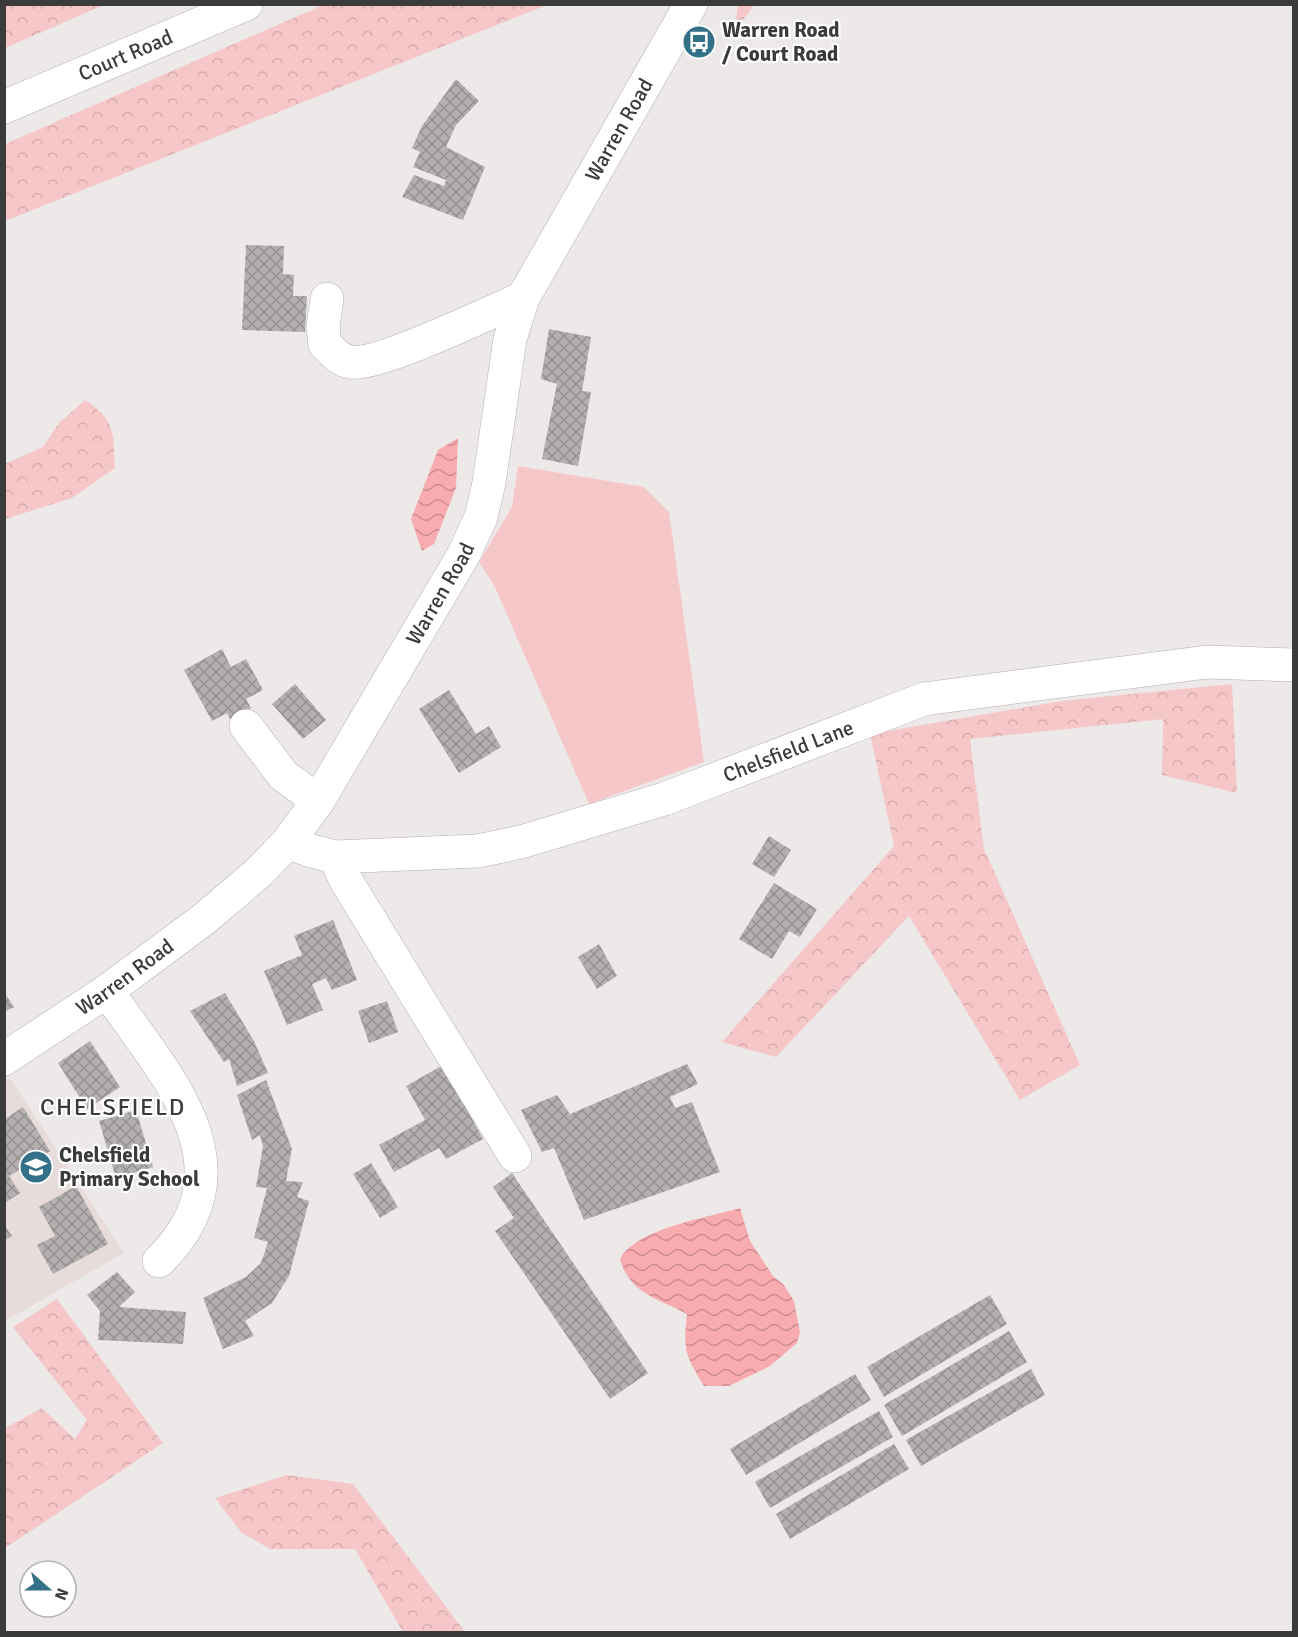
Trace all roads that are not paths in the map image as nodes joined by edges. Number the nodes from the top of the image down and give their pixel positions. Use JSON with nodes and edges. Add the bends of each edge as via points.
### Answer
{"nodes":[{"id":1,"x":246,"y":4,"type":"edge"},
{"id":2,"x":691,"y":4,"type":"edge"},
{"id":3,"x":4,"y":107,"type":"edge"},
{"id":4,"x":523,"y":298,"type":"junction"},
{"id":5,"x":327,"y":299,"type":"dead end"},
{"id":6,"x":1293,"y":665,"type":"edge"},
{"id":7,"x":246,"y":726,"type":"dead end"},
{"id":8,"x":318,"y":801,"type":"junction"},
{"id":9,"x":288,"y":842,"type":"junction"},
{"id":10,"x":335,"y":857,"type":"junction"},
{"id":11,"x":107,"y":991,"type":"junction"},
{"id":12,"x":4,"y":1059,"type":"edge"},
{"id":13,"x":515,"y":1156,"type":"dead end"},
{"id":14,"x":159,"y":1261,"type":"dead end"}],
"edges":[{"from":1,"to":3,"type":"street","name":"Court Road"},
{"from":2,"to":4,"type":"street","name":"Warren Road"},
{"from":4,"to":5,"type":"street","via":[[378,359],[351,363],[325,344]]},
{"from":4,"to":8,"type":"street","name":"Warren Road","via":[[510,339],[481,517],[464,554]]},
{"from":6,"to":10,"type":"street","name":"Chelsfield Lane","via":[[1207,662],[924,699],[664,799],[521,842],[478,851]]},
{"from":7,"to":8,"type":"street","via":[[283,775]]},
{"from":8,"to":9,"type":"street","name":"Warren Road"},
{"from":9,"to":10,"type":"street","name":"Chelsfield Lane"},
{"from":9,"to":11,"type":"street","name":"Warren Road","via":[[204,919]]},
{"from":10,"to":13,"type":"street"},
{"from":11,"to":12,"type":"street","name":"Warren Road"},
{"from":11,"to":14,"type":"street","via":[[189,1114],[199,1147],[201,1182],[193,1215],[176,1244]]}]}
